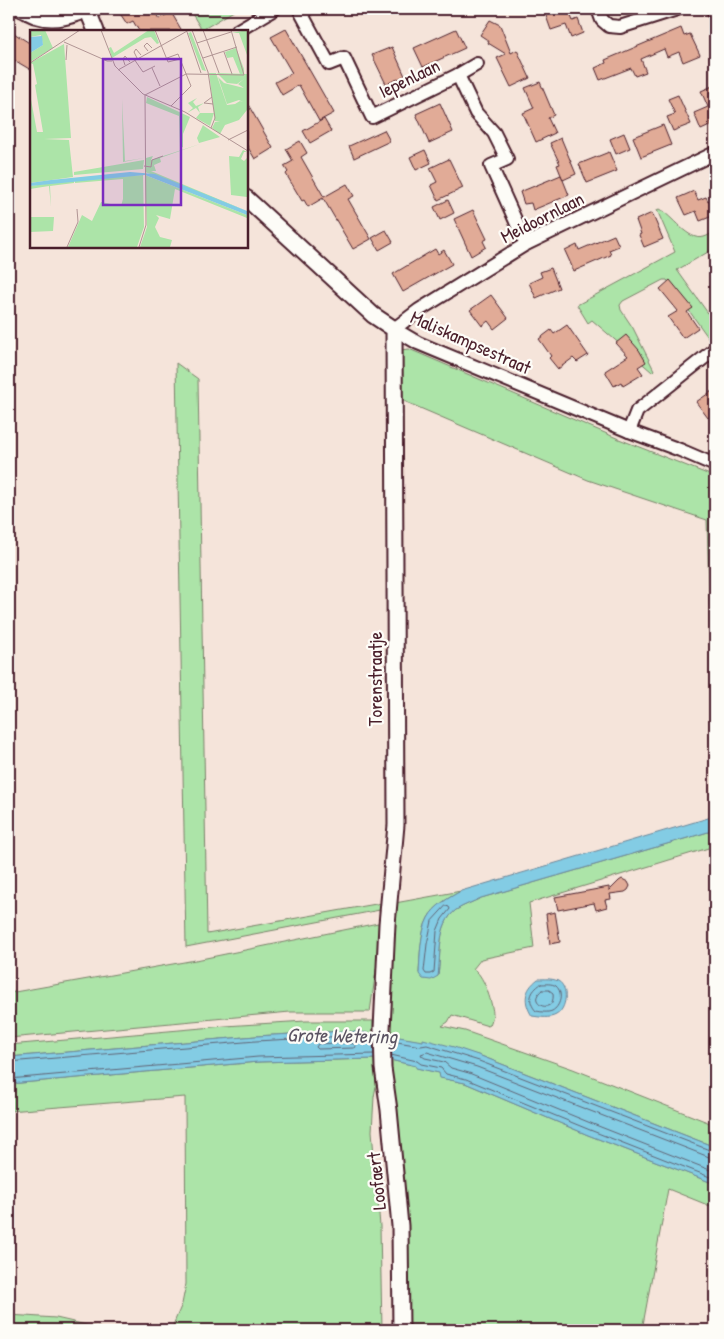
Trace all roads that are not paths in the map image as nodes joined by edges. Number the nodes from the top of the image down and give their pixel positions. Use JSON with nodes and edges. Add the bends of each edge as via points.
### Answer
{"nodes":[{"id":1,"x":18,"y":9,"type":"edge"},
{"id":2,"x":274,"y":9,"type":"edge"},
{"id":3,"x":299,"y":9,"type":"edge"},
{"id":4,"x":598,"y":9,"type":"edge"},
{"id":5,"x":678,"y":9,"type":"edge"},
{"id":6,"x":713,"y":9,"type":"edge"},
{"id":7,"x":88,"y":10,"type":"edge"},
{"id":8,"x":715,"y":14,"type":"edge"},
{"id":9,"x":96,"y":30,"type":"edge"},
{"id":10,"x":239,"y":30,"type":"edge"},
{"id":11,"x":477,"y":64,"type":"dead end"},
{"id":12,"x":458,"y":75,"type":"junction"},
{"id":13,"x":715,"y":153,"type":"edge"},
{"id":14,"x":248,"y":200,"type":"edge"},
{"id":15,"x":526,"y":244,"type":"junction"},
{"id":16,"x":394,"y":329,"type":"junction"},
{"id":17,"x":715,"y":349,"type":"edge"},
{"id":18,"x":629,"y":431,"type":"junction"},
{"id":19,"x":715,"y":466,"type":"edge"},
{"id":20,"x":382,"y":1029,"type":"joint"},
{"id":21,"x":401,"y":1330,"type":"edge"}],
"edges":[{"from":1,"to":7,"type":"street","via":[[38,18],[55,20]]},
{"from":2,"to":10,"type":"street"},
{"from":3,"to":12,"type":"street","name":"Iepenlaan","via":[[328,64],[344,58],[372,117]]},
{"from":4,"to":5,"type":"street","via":[[602,20],[609,26],[620,27]]},
{"from":6,"to":8,"type":"street"},
{"from":7,"to":9,"type":"street"},
{"from":11,"to":12,"type":"street","name":"Iepenlaan"},
{"from":12,"to":15,"type":"street","name":"Iepenlaan","via":[[476,113],[494,133],[507,159],[491,166]]},
{"from":13,"to":15,"type":"street","name":"Meidoornlaan"},
{"from":14,"to":16,"type":"street","name":"Maliskampsestraat","via":[[373,315]]},
{"from":15,"to":16,"type":"street","name":"Meidoornlaan"},
{"from":16,"to":18,"type":"street","name":"Maliskampsestraat","via":[[418,343]]},
{"from":16,"to":20,"type":"street","name":"Torenstraatje","via":[[396,825]]},
{"from":17,"to":18,"type":"street","via":[[637,411]]},
{"from":18,"to":19,"type":"street","name":"Maliskampsestraat"},
{"from":20,"to":21,"type":"street","name":"Loofaert","via":[[383,1068],[400,1226]]}]}
